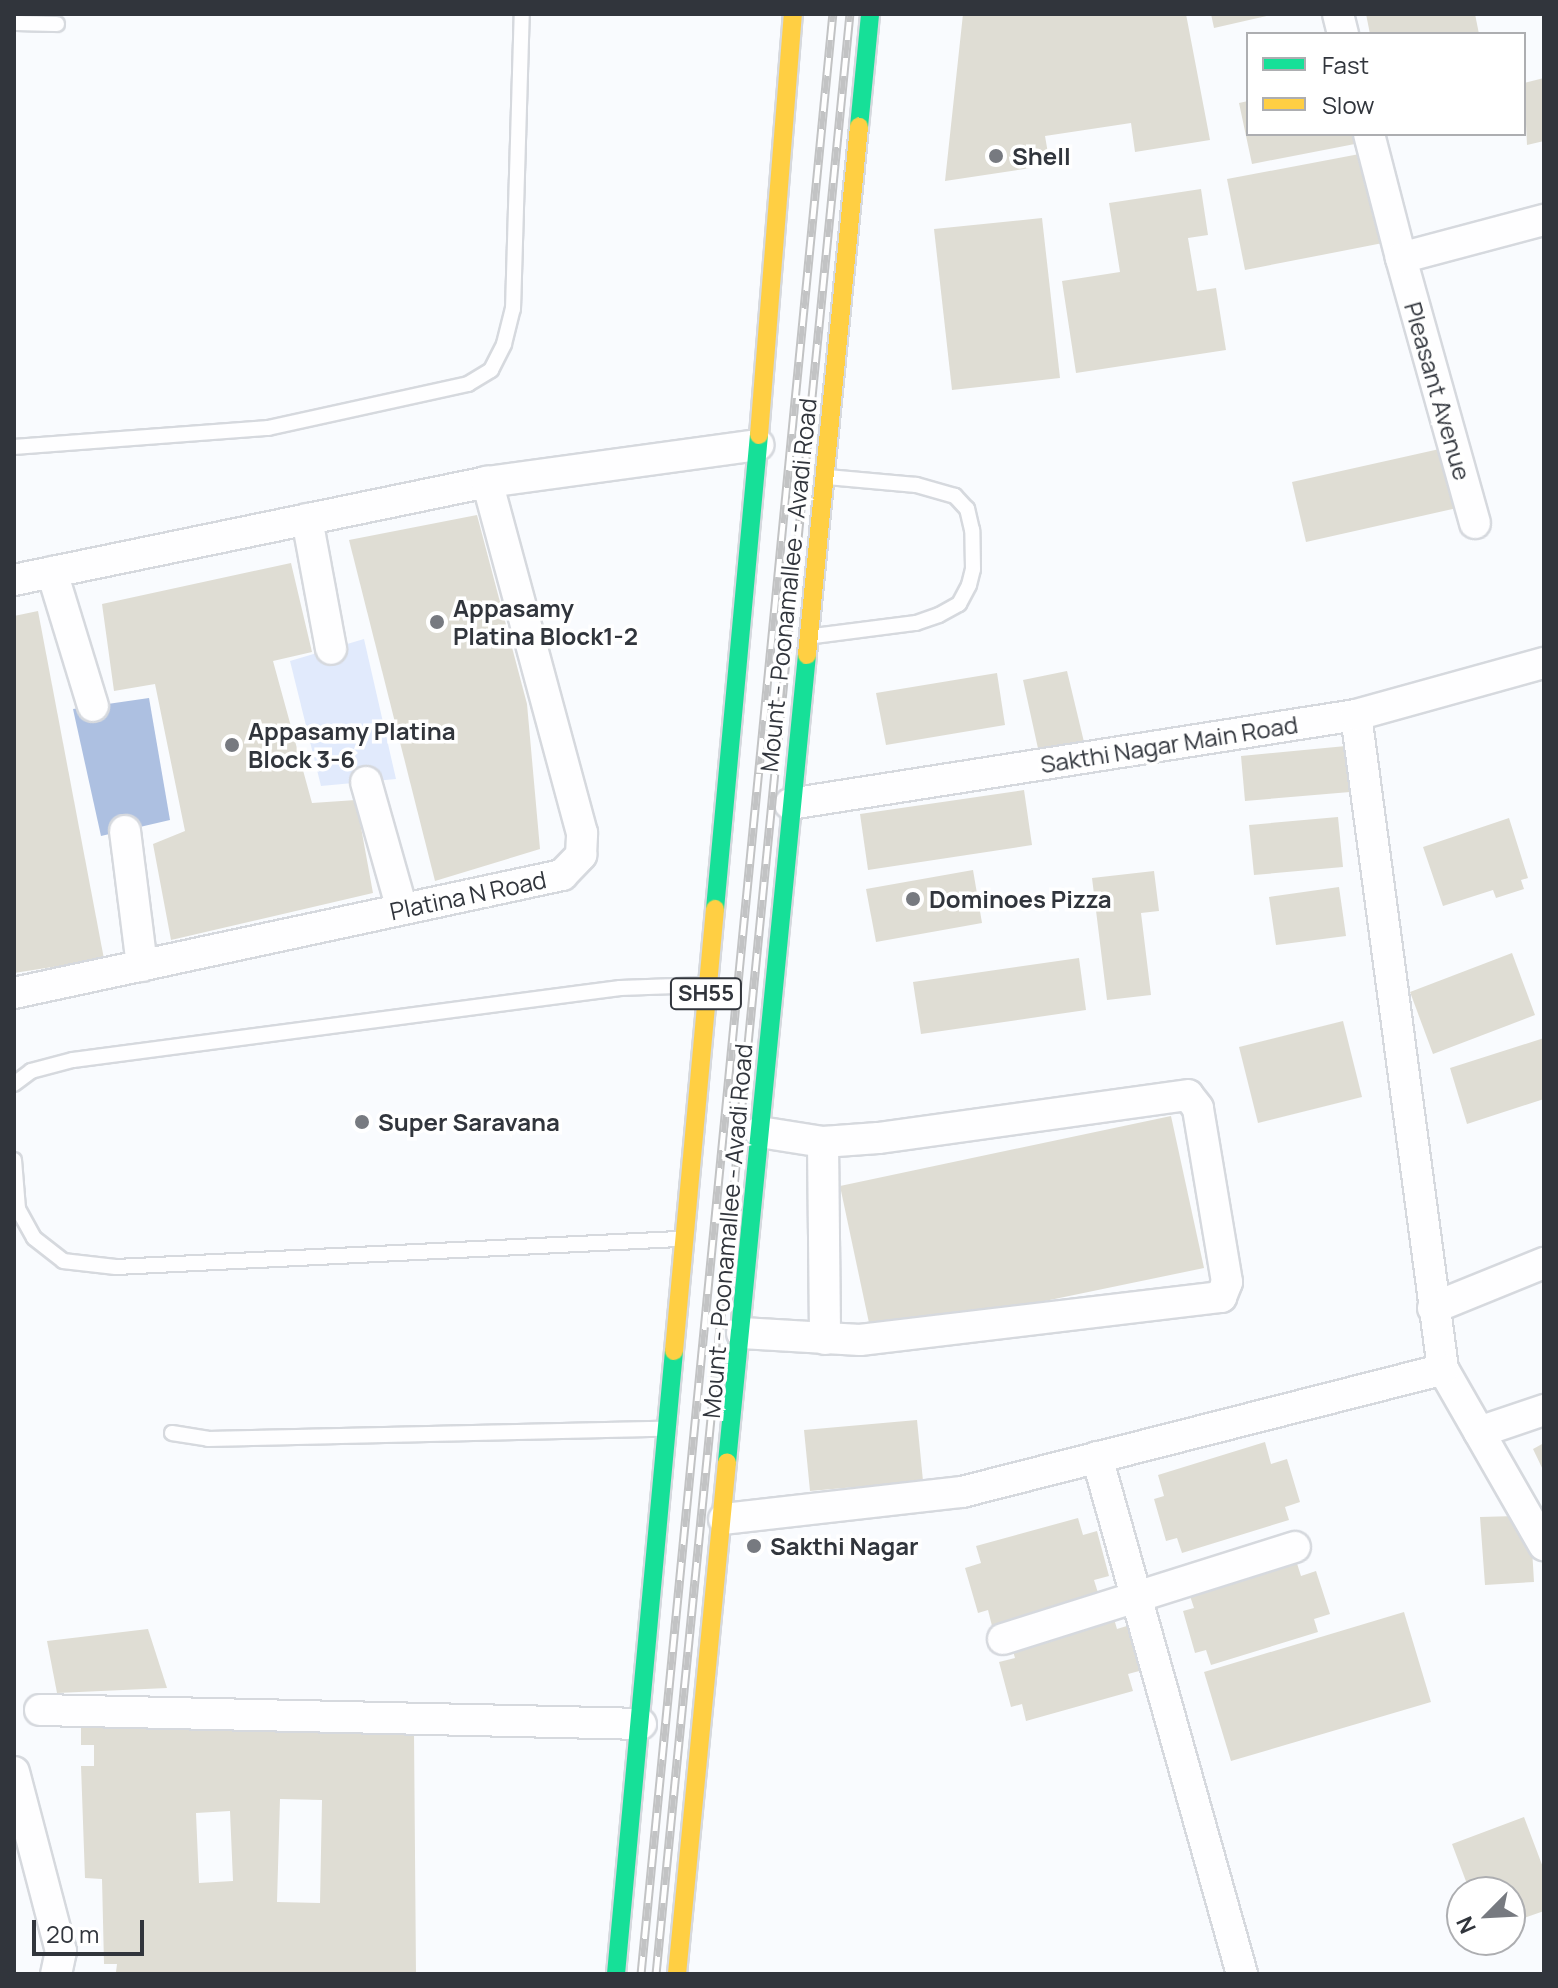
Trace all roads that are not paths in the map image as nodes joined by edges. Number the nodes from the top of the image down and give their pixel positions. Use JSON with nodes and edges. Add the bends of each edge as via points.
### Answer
{"nodes":[{"id":1,"x":522,"y":14,"type":"edge"},
{"id":2,"x":793,"y":14,"type":"edge"},
{"id":3,"x":870,"y":14,"type":"edge"},
{"id":4,"x":14,"y":23,"type":"edge"},
{"id":5,"x":57,"y":24,"type":"dead end"},
{"id":6,"x":1370,"y":136,"type":"edge"},
{"id":7,"x":1544,"y":220,"type":"edge"},
{"id":8,"x":1401,"y":258,"type":"junction"},
{"id":9,"x":758,"y":445,"type":"junction"},
{"id":10,"x":14,"y":447,"type":"edge"},
{"id":11,"x":823,"y":477,"type":"junction"},
{"id":12,"x":487,"y":482,"type":"junction"},
{"id":13,"x":307,"y":519,"type":"junction"},
{"id":14,"x":1475,"y":523,"type":"dead end"},
{"id":15,"x":52,"y":572,"type":"junction"},
{"id":16,"x":14,"y":580,"type":"edge"},
{"id":17,"x":807,"y":637,"type":"junction"},
{"id":18,"x":331,"y":649,"type":"dead end"},
{"id":19,"x":1544,"y":663,"type":"edge"},
{"id":20,"x":93,"y":706,"type":"dead end"},
{"id":21,"x":1356,"y":715,"type":"junction"},
{"id":22,"x":366,"y":782,"type":"dead end"},
{"id":23,"x":790,"y":804,"type":"junction"},
{"id":24,"x":125,"y":831,"type":"dead end"},
{"id":25,"x":402,"y":909,"type":"junction"},
{"id":26,"x":142,"y":966,"type":"junction"},
{"id":27,"x":707,"y":985,"type":"junction"},
{"id":28,"x":14,"y":993,"type":"edge"},
{"id":29,"x":14,"y":1084,"type":"edge"},
{"id":30,"x":760,"y":1132,"type":"junction"},
{"id":31,"x":823,"y":1142,"type":"junction"},
{"id":32,"x":14,"y":1160,"type":"edge"},
{"id":33,"x":684,"y":1239,"type":"junction"},
{"id":34,"x":1544,"y":1263,"type":"edge"},
{"id":35,"x":1433,"y":1308,"type":"junction"},
{"id":36,"x":742,"y":1333,"type":"junction"},
{"id":37,"x":825,"y":1339,"type":"junction"},
{"id":38,"x":1443,"y":1369,"type":"junction"},
{"id":39,"x":1544,"y":1410,"type":"edge"},
{"id":40,"x":666,"y":1429,"type":"junction"},
{"id":41,"x":1479,"y":1432,"type":"junction"},
{"id":42,"x":172,"y":1433,"type":"dead end"},
{"id":43,"x":1097,"y":1457,"type":"junction"},
{"id":44,"x":724,"y":1519,"type":"junction"},
{"id":45,"x":1544,"y":1545,"type":"edge"},
{"id":46,"x":1295,"y":1547,"type":"dead end"},
{"id":47,"x":1135,"y":1598,"type":"junction"},
{"id":48,"x":1003,"y":1639,"type":"dead end"},
{"id":49,"x":40,"y":1710,"type":"dead end"},
{"id":50,"x":641,"y":1724,"type":"junction"},
{"id":51,"x":14,"y":1772,"type":"edge"},
{"id":52,"x":56,"y":1974,"type":"edge"},
{"id":53,"x":616,"y":1974,"type":"edge"},
{"id":54,"x":677,"y":1974,"type":"edge"},
{"id":55,"x":1242,"y":1974,"type":"edge"}],
"edges":[{"from":1,"to":10,"type":"lane","via":[[513,309],[491,370],[468,384],[268,428]]},
{"from":2,"to":9,"type":"main road","name":"Mount - Poonamallee - Avadi Road","number":"SH55"},
{"from":3,"to":11,"type":"main road","name":"Mount - Poonamallee - Avadi Road","number":"SH55"},
{"from":4,"to":5,"type":"lane"},
{"from":6,"to":8,"type":"street","name":"Pleasant Avenue"},
{"from":7,"to":8,"type":"street"},
{"from":8,"to":14,"type":"street","name":"Pleasant Avenue"},
{"from":9,"to":12,"type":"street"},
{"from":9,"to":27,"type":"main road","name":"Mount - Poonamallee - Avadi Road","number":"SH55"},
{"from":11,"to":17,"type":"main road","name":"Mount - Poonamallee - Avadi Road","number":"SH55"},
{"from":11,"to":17,"type":"lane","via":[[916,485],[955,496],[967,509],[973,569],[959,604],[939,615],[916,623]]},
{"from":12,"to":13,"type":"street"},
{"from":12,"to":25,"type":"street","name":"Platina N Road","via":[[582,833],[581,855],[562,875]]},
{"from":13,"to":15,"type":"street"},
{"from":13,"to":18,"type":"street"},
{"from":15,"to":16,"type":"street"},
{"from":15,"to":20,"type":"street"},
{"from":17,"to":23,"type":"main road","name":"Mount - Poonamallee - Avadi Road","number":"SH55"},
{"from":19,"to":21,"type":"street","name":"Sakthi Nagar Main Road"},
{"from":21,"to":23,"type":"street","name":"Sakthi Nagar Main Road"},
{"from":21,"to":35,"type":"street"},
{"from":22,"to":25,"type":"street"},
{"from":23,"to":30,"type":"main road","name":"Mount - Poonamallee - Avadi Road","number":"SH55"},
{"from":24,"to":26,"type":"street"},
{"from":25,"to":26,"type":"street","name":"Platina N Road"},
{"from":26,"to":28,"type":"street","name":"Platina N Road"},
{"from":27,"to":29,"type":"lane","via":[[620,988],[73,1060],[31,1071]]},
{"from":27,"to":33,"type":"main road","name":"Mount - Poonamallee - Avadi Road","number":"SH55"},
{"from":30,"to":31,"type":"street"},
{"from":30,"to":36,"type":"main road","name":"Mount - Poonamallee - Avadi Road","number":"SH55"},
{"from":31,"to":37,"type":"street"},
{"from":31,"to":37,"type":"street","via":[[1188,1095],[1198,1108],[1227,1282],[1221,1297],[860,1340]]},
{"from":32,"to":33,"type":"lane","via":[[18,1209],[34,1238],[63,1261],[76,1263],[116,1267]]},
{"from":33,"to":40,"type":"main road","name":"Mount - Poonamallee - Avadi Road","number":"SH55"},
{"from":34,"to":35,"type":"street"},
{"from":35,"to":38,"type":"street"},
{"from":36,"to":37,"type":"street"},
{"from":36,"to":44,"type":"main road","name":"Mount - Poonamallee - Avadi Road","number":"SH55"},
{"from":38,"to":41,"type":"street"},
{"from":38,"to":43,"type":"street"},
{"from":39,"to":41,"type":"street"},
{"from":40,"to":42,"type":"lane","via":[[208,1439]]},
{"from":40,"to":50,"type":"main road","name":"Mount - Poonamallee - Avadi Road","number":"SH55"},
{"from":41,"to":45,"type":"street"},
{"from":43,"to":44,"type":"street","via":[[962,1492]]},
{"from":43,"to":47,"type":"street"},
{"from":44,"to":54,"type":"main road","name":"Mount - Poonamallee - Avadi Road","number":"SH55"},
{"from":46,"to":47,"type":"street"},
{"from":47,"to":48,"type":"street"},
{"from":47,"to":55,"type":"street"},
{"from":49,"to":50,"type":"street"},
{"from":50,"to":53,"type":"main road","name":"Mount - Poonamallee - Avadi Road","number":"SH55"},
{"from":51,"to":52,"type":"street","via":[[61,1951]]}]}
